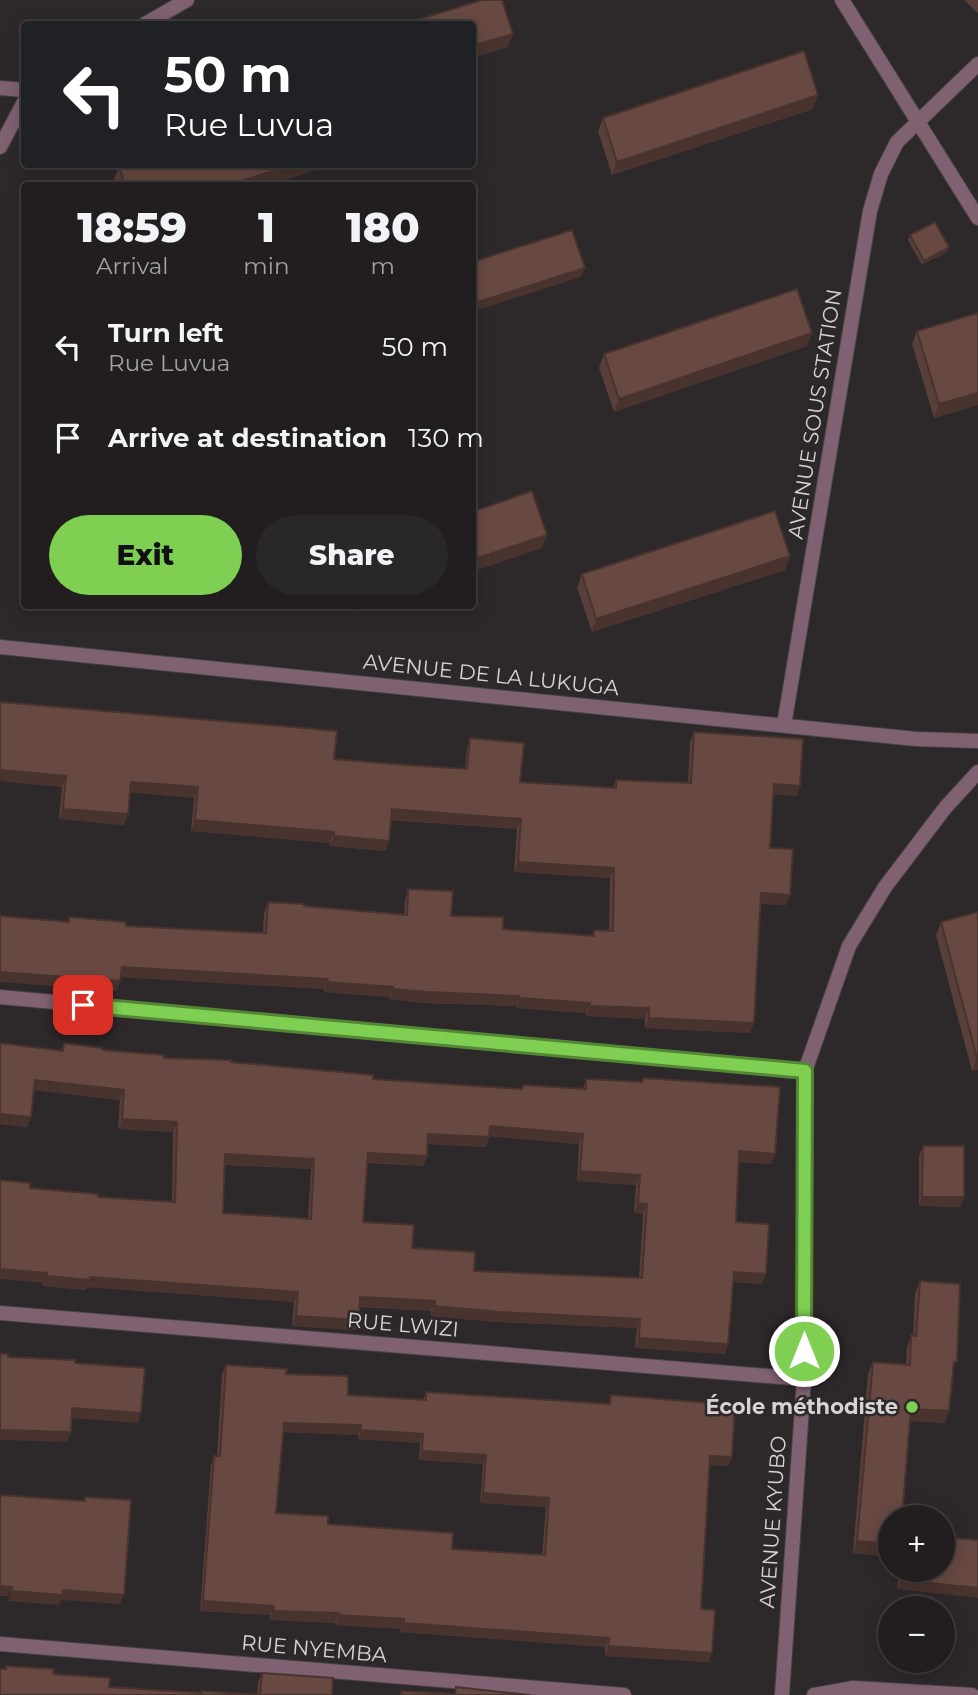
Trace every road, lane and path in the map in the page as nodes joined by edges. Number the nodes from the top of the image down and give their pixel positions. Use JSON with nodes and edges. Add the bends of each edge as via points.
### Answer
{"nodes":[{"id":1,"x":187,"y":0,"type":"edge"},
{"id":2,"x":842,"y":0,"type":"edge"},
{"id":3,"x":150,"y":21,"type":"edge"},
{"id":4,"x":977,"y":68,"type":"edge"},
{"id":5,"x":0,"y":88,"type":"edge"},
{"id":6,"x":21,"y":90,"type":"edge"},
{"id":7,"x":21,"y":108,"type":"edge"},
{"id":8,"x":918,"y":123,"type":"junction"},
{"id":9,"x":0,"y":148,"type":"edge"},
{"id":10,"x":978,"y":218,"type":"edge"},
{"id":11,"x":0,"y":647,"type":"edge"},
{"id":12,"x":784,"y":725,"type":"junction"},
{"id":13,"x":978,"y":741,"type":"edge"},
{"id":14,"x":978,"y":772,"type":"edge"},
{"id":15,"x":0,"y":998,"type":"edge"},
{"id":16,"x":805,"y":1071,"type":"junction"},
{"id":17,"x":0,"y":1313,"type":"edge"},
{"id":18,"x":804,"y":1379,"type":"junction"},
{"id":19,"x":0,"y":1644,"type":"edge"},
{"id":20,"x":624,"y":1695,"type":"edge"},
{"id":21,"x":782,"y":1695,"type":"edge"},
{"id":22,"x":814,"y":1695,"type":"edge"},
{"id":23,"x":971,"y":1695,"type":"edge"}],
"edges":[{"from":1,"to":3,"type":"street"},
{"from":2,"to":8,"type":"street"},
{"from":4,"to":8,"type":"street","name":"AVENUE SOUS STATION"},
{"from":5,"to":6,"type":"street"},
{"from":7,"to":9,"type":"street"},
{"from":8,"to":10,"type":"street"},
{"from":8,"to":12,"type":"street","name":"AVENUE SOUS STATION","via":[[897,142],[870,211]]},
{"from":11,"to":12,"type":"street","name":"AVENUE DE LA LUKUGA"},
{"from":12,"to":13,"type":"street","name":"AVENUE DE LA LUKUGA"},
{"from":14,"to":16,"type":"street","name":"AVENUE KYUBO","via":[[885,887],[849,946]]},
{"from":15,"to":16,"type":"street"},
{"from":16,"to":18,"type":"street","name":"AVENUE KYUBO"},
{"from":17,"to":18,"type":"street","name":"RUE LWIZI"},
{"from":18,"to":21,"type":"street","name":"AVENUE KYUBO"},
{"from":19,"to":20,"type":"street","name":"RUE NYEMBA"},
{"from":22,"to":23,"type":"street","via":[[853,1688]]}]}
